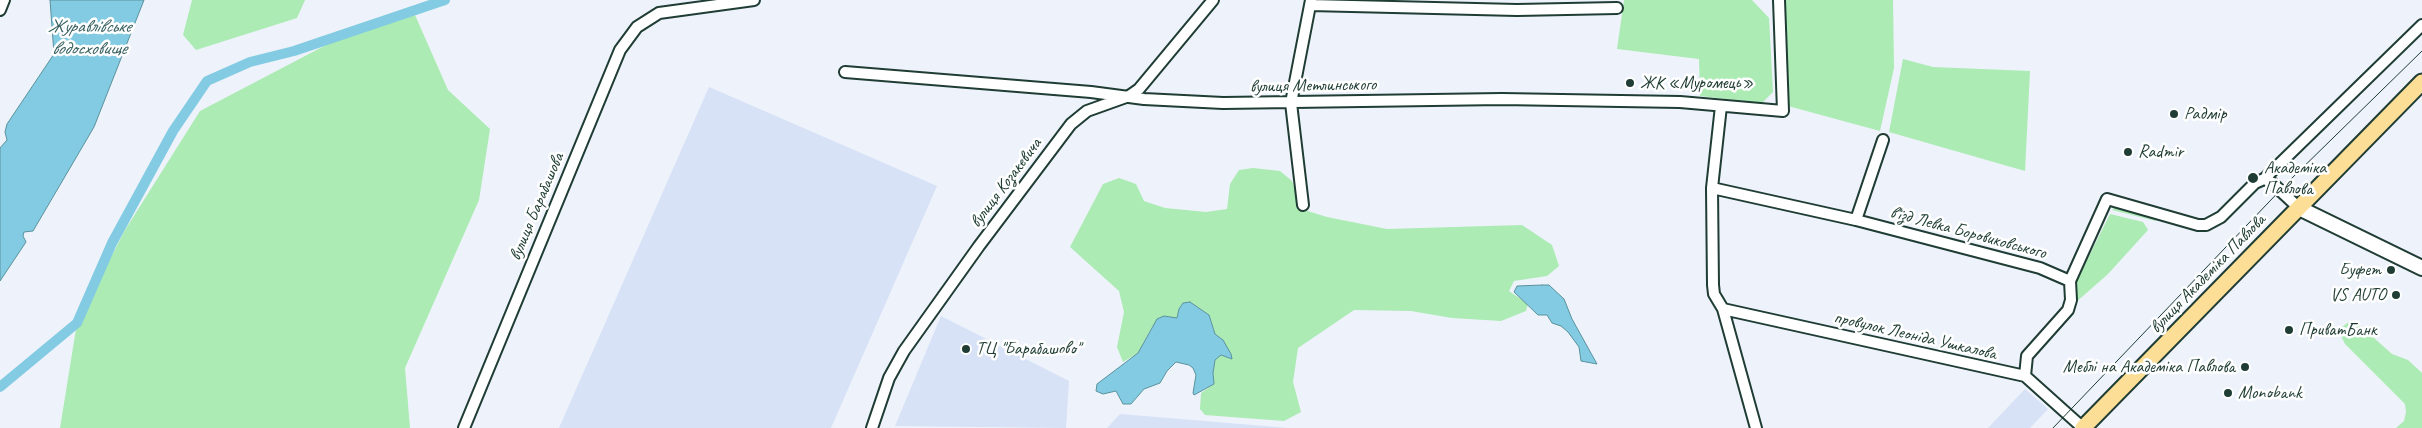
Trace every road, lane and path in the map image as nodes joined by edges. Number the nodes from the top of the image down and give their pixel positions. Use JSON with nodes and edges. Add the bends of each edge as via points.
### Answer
{"nodes":[{"id":1,"x":4,"y":0,"type":"edge"},
{"id":2,"x":754,"y":0,"type":"edge"},
{"id":3,"x":1213,"y":0,"type":"edge"},
{"id":4,"x":1779,"y":0,"type":"edge"},
{"id":5,"x":1310,"y":3,"type":"edge"},
{"id":6,"x":1617,"y":8,"type":"dead end"},
{"id":7,"x":0,"y":10,"type":"edge"},
{"id":8,"x":2422,"y":25,"type":"edge"},
{"id":9,"x":844,"y":72,"type":"dead end"},
{"id":10,"x":2422,"y":82,"type":"edge"},
{"id":11,"x":1129,"y":96,"type":"junction"},
{"id":12,"x":1292,"y":103,"type":"junction"},
{"id":13,"x":1721,"y":106,"type":"junction"},
{"id":14,"x":1882,"y":140,"type":"dead end"},
{"id":15,"x":2264,"y":179,"type":"junction"},
{"id":16,"x":1712,"y":188,"type":"junction"},
{"id":17,"x":1303,"y":205,"type":"dead end"},
{"id":18,"x":2299,"y":208,"type":"junction"},
{"id":19,"x":1856,"y":220,"type":"junction"},
{"id":20,"x":2421,"y":264,"type":"edge"},
{"id":21,"x":2070,"y":281,"type":"junction"},
{"id":22,"x":1724,"y":309,"type":"junction"},
{"id":23,"x":2025,"y":376,"type":"junction"},
{"id":24,"x":464,"y":428,"type":"edge"},
{"id":25,"x":872,"y":428,"type":"edge"},
{"id":26,"x":1756,"y":428,"type":"edge"},
{"id":27,"x":2083,"y":428,"type":"edge"}],
"edges":[{"from":1,"to":7,"type":"street"},
{"from":2,"to":24,"type":"street","name":"вулиця Барабашова","via":[[659,13],[637,27],[620,50]]},
{"from":3,"to":11,"type":"street","name":"вулиця Козакевича","via":[[1140,89]]},
{"from":4,"to":13,"type":"street","name":"вулиця Метлинського","via":[[1783,111]]},
{"from":5,"to":6,"type":"street","via":[[1518,10]]},
{"from":5,"to":12,"type":"street"},
{"from":8,"to":15,"type":"street"},
{"from":9,"to":11,"type":"street","name":"вулиця Метлинського"},
{"from":10,"to":18,"type":"main road","name":"вулиця Академіка Павлова"},
{"from":11,"to":12,"type":"street","name":"вулиця Метлинського","via":[[1223,103]]},
{"from":11,"to":25,"type":"street","name":"вулиця Козакевича","via":[[1088,111],[1071,124],[1057,142],[904,351],[888,378]]},
{"from":12,"to":13,"type":"street","name":"вулиця Метлинського","via":[[1502,99],[1680,102]]},
{"from":12,"to":17,"type":"street"},
{"from":13,"to":16,"type":"street"},
{"from":14,"to":19,"type":"street"},
{"from":15,"to":18,"type":"street"},
{"from":15,"to":21,"type":"street","via":[[2255,183],[2221,217],[2206,225],[2107,199]]},
{"from":16,"to":19,"type":"street","name":"в'їзд Левка Боровиковського"},
{"from":16,"to":22,"type":"street","via":[[1713,285],[1718,302]]},
{"from":18,"to":20,"type":"street"},
{"from":18,"to":27,"type":"main road","name":"вулиця Академіка Павлова"},
{"from":19,"to":21,"type":"street","name":"в'їзд Левка Боровиковського","via":[[2040,268]]},
{"from":21,"to":23,"type":"street","via":[[2068,310],[2027,356]]},
{"from":22,"to":23,"type":"street","name":"провулок Леоніда Ушкалова"},
{"from":22,"to":26,"type":"street"},
{"from":23,"to":27,"type":"street","name":"провулок Леоніда Ушкалова"}]}
